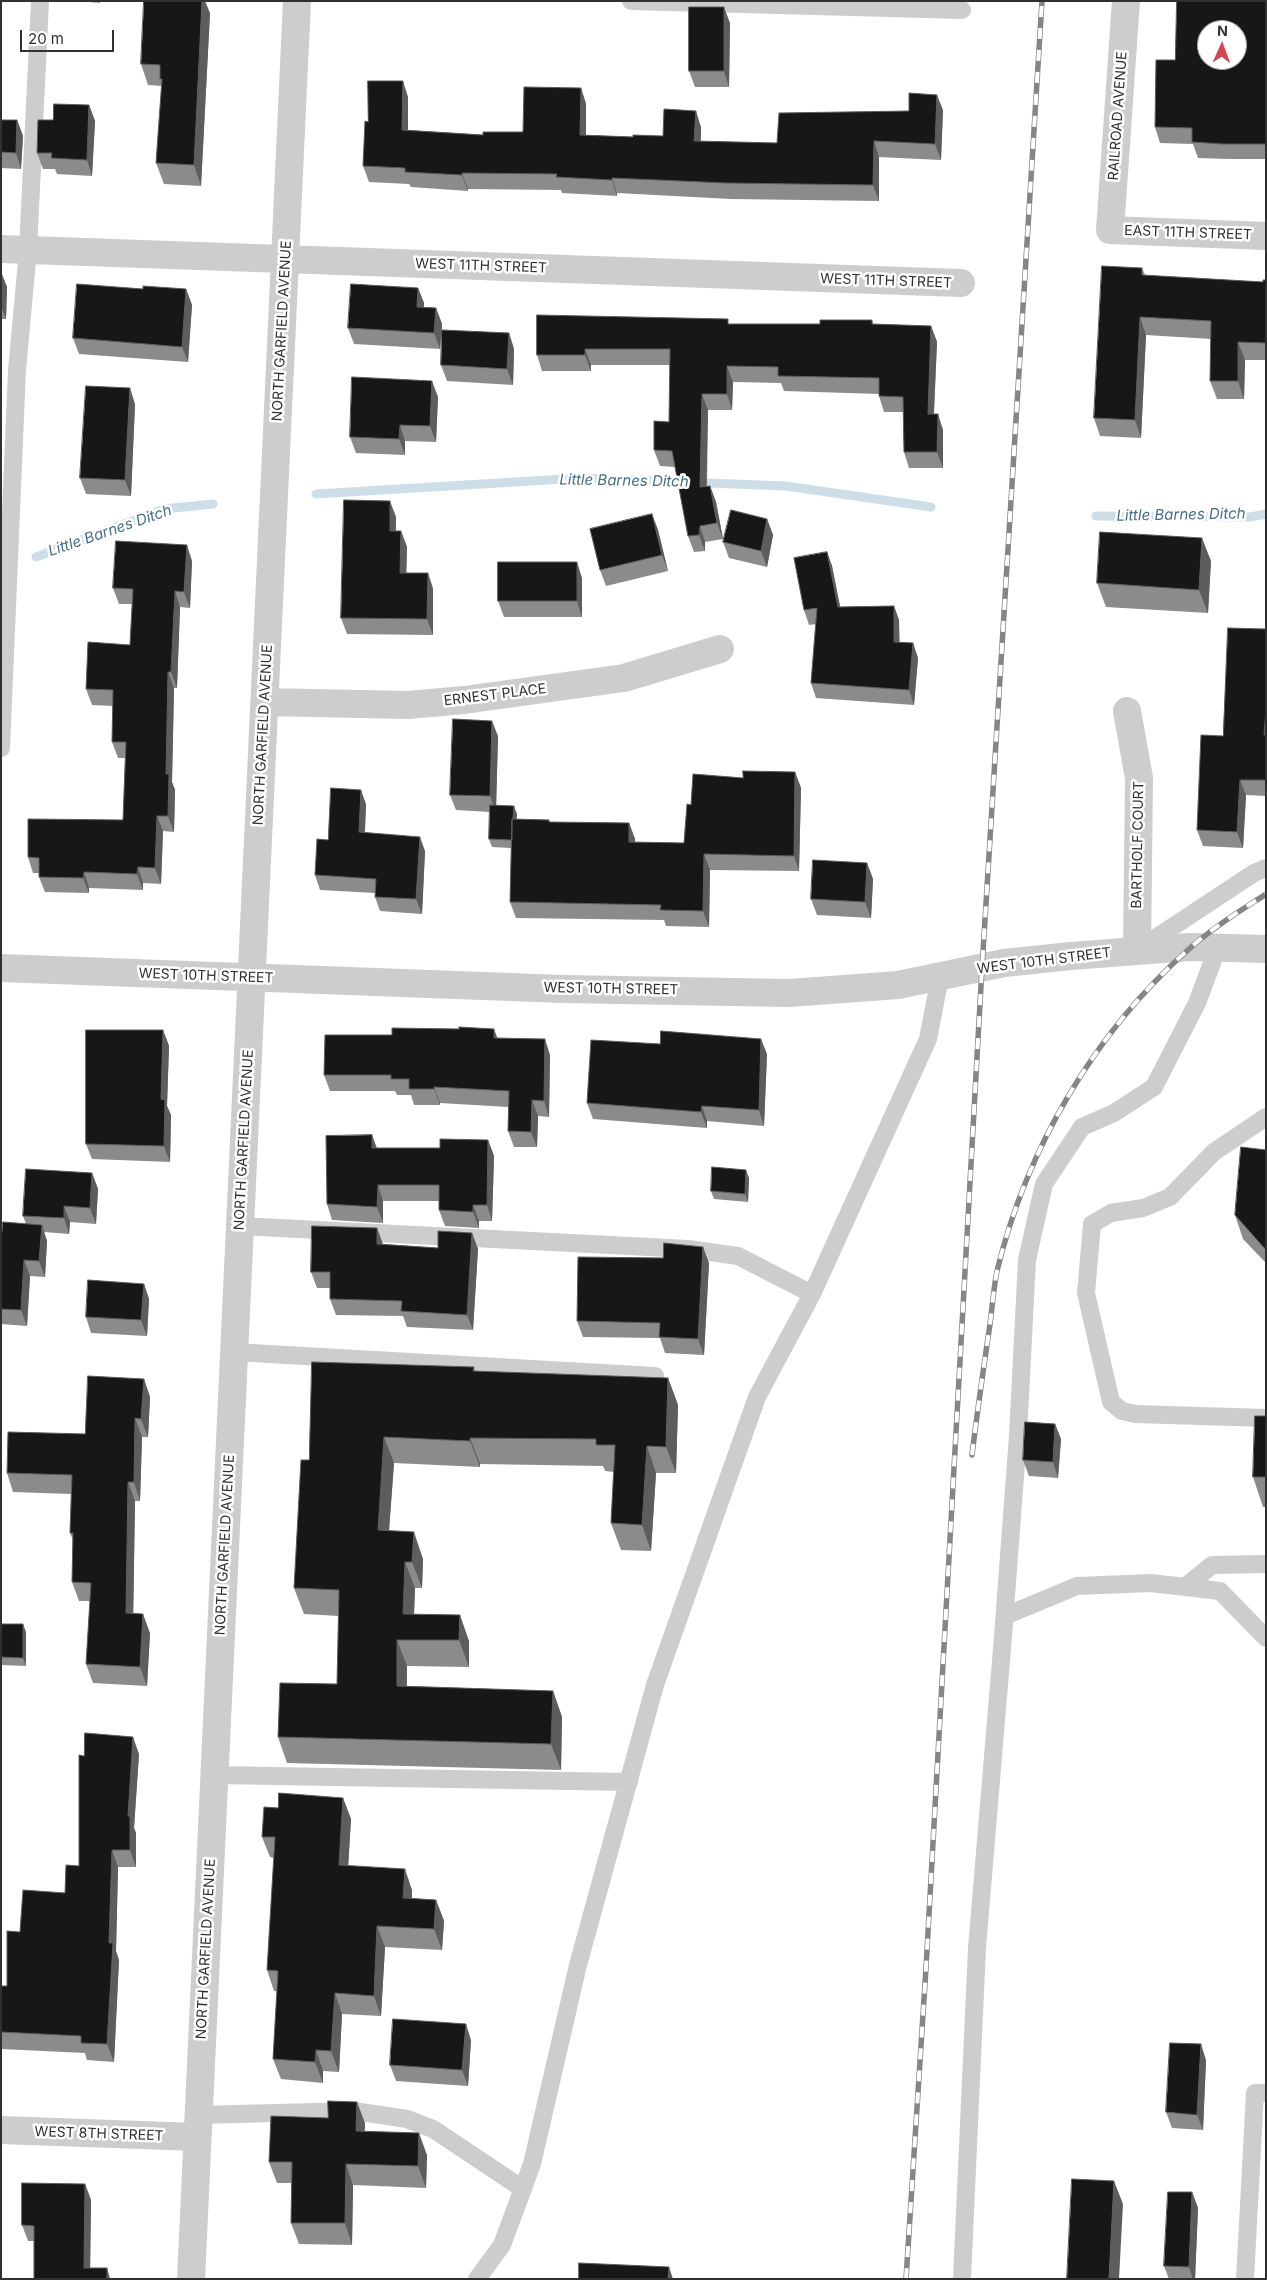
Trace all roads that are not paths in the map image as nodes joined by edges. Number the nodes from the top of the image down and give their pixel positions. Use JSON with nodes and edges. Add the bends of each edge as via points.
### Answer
{"nodes":[{"id":1,"x":40,"y":1,"type":"edge"},
{"id":2,"x":297,"y":1,"type":"edge"},
{"id":3,"x":631,"y":1,"type":"edge"},
{"id":4,"x":1126,"y":1,"type":"edge"},
{"id":5,"x":962,"y":10,"type":"dead end"},
{"id":6,"x":1110,"y":230,"type":"joint"},
{"id":7,"x":1266,"y":236,"type":"edge"},
{"id":8,"x":14,"y":250,"type":"edge"},
{"id":9,"x":285,"y":260,"type":"junction"},
{"id":10,"x":961,"y":283,"type":"dead end"},
{"id":11,"x":720,"y":649,"type":"dead end"},
{"id":12,"x":265,"y":702,"type":"junction"},
{"id":13,"x":1126,"y":711,"type":"dead end"},
{"id":14,"x":1,"y":748,"type":"edge"},
{"id":15,"x":1266,"y":868,"type":"edge"},
{"id":16,"x":1218,"y":947,"type":"junction"},
{"id":17,"x":1266,"y":949,"type":"edge"},
{"id":18,"x":1136,"y":950,"type":"junction"},
{"id":19,"x":1,"y":968,"type":"edge"},
{"id":20,"x":252,"y":977,"type":"junction"},
{"id":21,"x":940,"y":977,"type":"junction"},
{"id":22,"x":1266,"y":1117,"type":"edge"},
{"id":23,"x":240,"y":1226,"type":"junction"},
{"id":24,"x":812,"y":1294,"type":"junction"},
{"id":25,"x":234,"y":1352,"type":"junction"},
{"id":26,"x":655,"y":1376,"type":"edge"},
{"id":27,"x":1266,"y":1418,"type":"edge"},
{"id":28,"x":1266,"y":1564,"type":"edge"},
{"id":29,"x":1186,"y":1587,"type":"junction"},
{"id":30,"x":1005,"y":1616,"type":"junction"},
{"id":31,"x":1266,"y":1638,"type":"edge"},
{"id":32,"x":214,"y":1775,"type":"junction"},
{"id":33,"x":629,"y":1782,"type":"junction"},
{"id":34,"x":1260,"y":2093,"type":"edge"},
{"id":35,"x":198,"y":2126,"type":"junction"},
{"id":36,"x":1,"y":2130,"type":"edge"},
{"id":37,"x":1259,"y":2138,"type":"edge"},
{"id":38,"x":523,"y":2189,"type":"junction"},
{"id":39,"x":191,"y":2279,"type":"edge"},
{"id":40,"x":477,"y":2279,"type":"edge"},
{"id":41,"x":962,"y":2279,"type":"edge"},
{"id":42,"x":1245,"y":2279,"type":"edge"}],
"edges":[{"from":1,"to":8,"type":"lane"},
{"from":2,"to":9,"type":"street","name":"NORTH GARFIELD AVENUE"},
{"from":3,"to":5,"type":"lane"},
{"from":4,"to":6,"type":"street","name":"RAILROAD AVENUE"},
{"from":6,"to":7,"type":"street","name":"EAST 11TH STREET"},
{"from":8,"to":9,"type":"street","name":"WEST 11TH STREET"},
{"from":8,"to":14,"type":"lane","via":[[17,370]]},
{"from":9,"to":10,"type":"street","name":"WEST 11TH STREET"},
{"from":9,"to":12,"type":"street","name":"NORTH GARFIELD AVENUE"},
{"from":11,"to":12,"type":"street","name":"ERNEST PLACE","via":[[624,678],[464,700],[408,705]]},
{"from":12,"to":20,"type":"street","name":"NORTH GARFIELD AVENUE"},
{"from":13,"to":18,"type":"street","name":"BARTHOLF COURT","via":[[1139,778]]},
{"from":15,"to":18,"type":"lane"},
{"from":16,"to":17,"type":"street","name":"WEST 10TH STREET"},
{"from":16,"to":18,"type":"street","name":"WEST 10TH STREET"},
{"from":16,"to":30,"type":"lane","via":[[1197,1003],[1154,1087],[1114,1113],[1082,1127],[1044,1184],[1027,1260]]},
{"from":18,"to":21,"type":"street","name":"WEST 10TH STREET","via":[[1004,963]]},
{"from":19,"to":20,"type":"street","name":"WEST 10TH STREET"},
{"from":20,"to":21,"type":"street","name":"WEST 10TH STREET","via":[[790,993],[898,985]]},
{"from":20,"to":23,"type":"street","name":"NORTH GARFIELD AVENUE"},
{"from":21,"to":24,"type":"lane","via":[[928,1039]]},
{"from":22,"to":27,"type":"lane","via":[[1214,1152],[1170,1197],[1143,1208],[1111,1213],[1092,1224],[1086,1293],[1111,1402],[1122,1411]]},
{"from":23,"to":24,"type":"lane","via":[[688,1249],[738,1256]]},
{"from":23,"to":25,"type":"street","name":"NORTH GARFIELD AVENUE"},
{"from":24,"to":33,"type":"lane","via":[[757,1397],[655,1685]]},
{"from":25,"to":26,"type":"lane"},
{"from":25,"to":32,"type":"street","name":"NORTH GARFIELD AVENUE"},
{"from":28,"to":29,"type":"lane","via":[[1212,1565]]},
{"from":29,"to":30,"type":"lane","via":[[1151,1583],[1077,1586]]},
{"from":29,"to":31,"type":"lane","via":[[1220,1591]]},
{"from":30,"to":41,"type":"lane","via":[[977,1948]]},
{"from":32,"to":33,"type":"lane"},
{"from":32,"to":35,"type":"street","name":"NORTH GARFIELD AVENUE"},
{"from":33,"to":38,"type":"lane","via":[[578,1966],[532,2164]]},
{"from":34,"to":37,"type":"lane"},
{"from":35,"to":36,"type":"street","name":"WEST 8TH STREET"},
{"from":35,"to":38,"type":"lane","via":[[354,2111],[407,2119],[433,2129]]},
{"from":35,"to":39,"type":"street","name":"NORTH GARFIELD AVENUE"},
{"from":37,"to":42,"type":"lane"},
{"from":38,"to":40,"type":"lane","via":[[502,2245]]}]}
